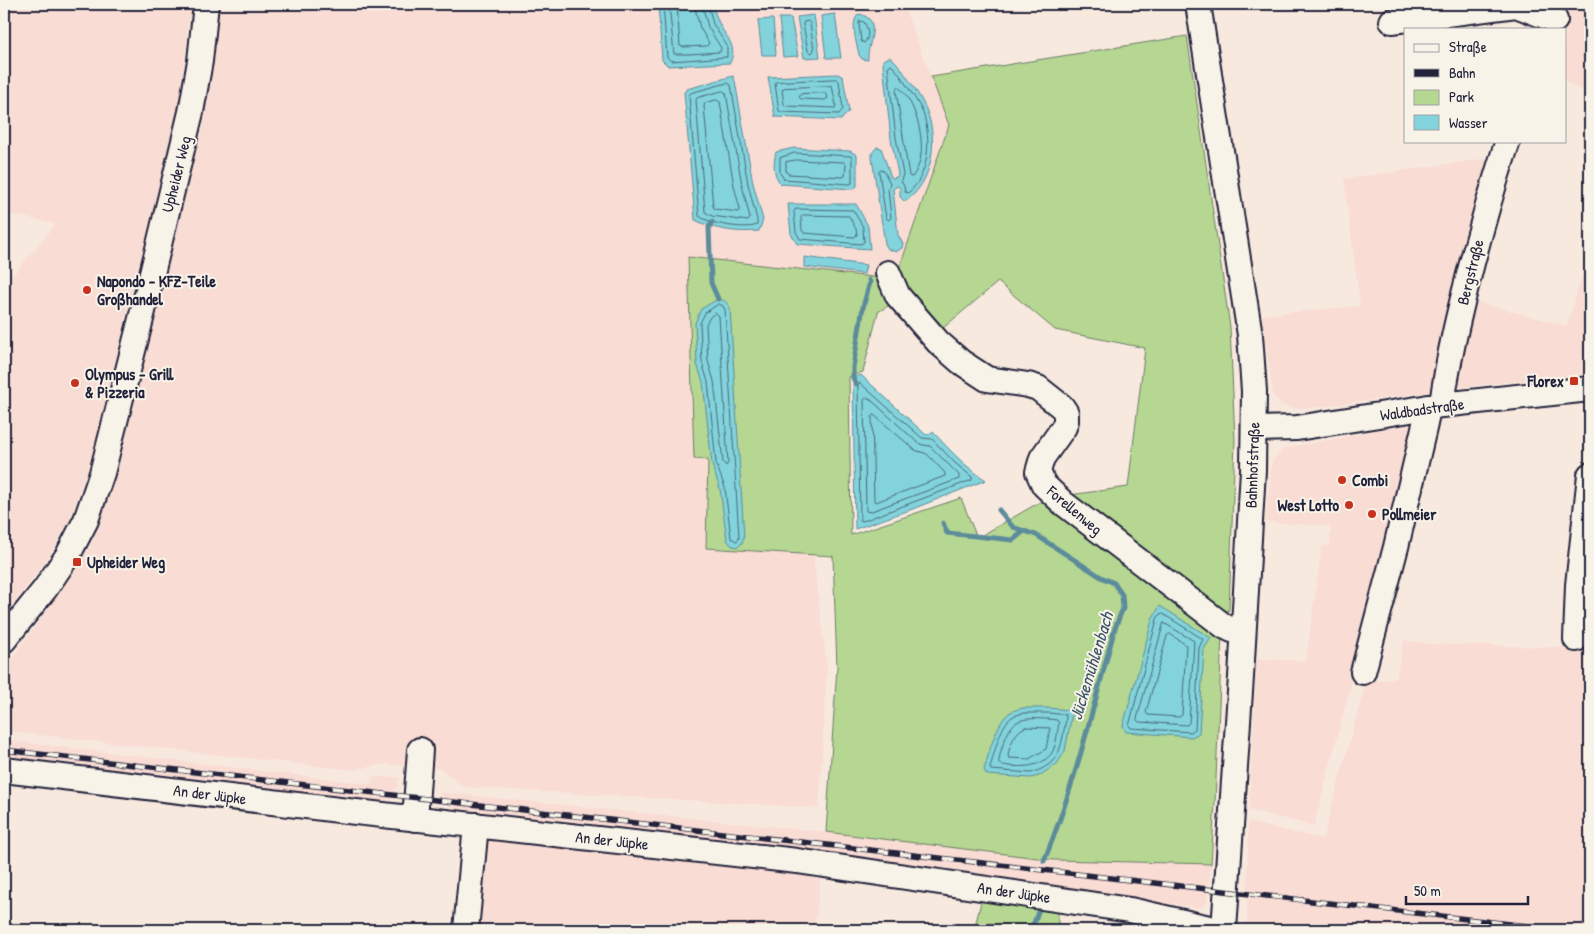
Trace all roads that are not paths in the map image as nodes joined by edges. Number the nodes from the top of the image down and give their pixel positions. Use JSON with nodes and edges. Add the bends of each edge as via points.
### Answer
{"nodes":[{"id":1,"x":206,"y":4,"type":"edge"},
{"id":2,"x":1198,"y":4,"type":"edge"},
{"id":3,"x":1556,"y":18,"type":"edge"},
{"id":4,"x":1392,"y":21,"type":"dead end"},
{"id":5,"x":1508,"y":142,"type":"edge"},
{"id":6,"x":888,"y":273,"type":"dead end"},
{"id":7,"x":1590,"y":389,"type":"edge"},
{"id":8,"x":1435,"y":406,"type":"junction"},
{"id":9,"x":1254,"y":429,"type":"junction"},
{"id":10,"x":1590,"y":475,"type":"edge"},
{"id":11,"x":1244,"y":631,"type":"junction"},
{"id":12,"x":1576,"y":639,"type":"dead end"},
{"id":13,"x":4,"y":640,"type":"edge"},
{"id":14,"x":1363,"y":672,"type":"dead end"},
{"id":15,"x":420,"y":750,"type":"dead end"},
{"id":16,"x":4,"y":770,"type":"edge"},
{"id":17,"x":415,"y":819,"type":"junction"},
{"id":18,"x":476,"y":825,"type":"junction"},
{"id":19,"x":466,"y":930,"type":"edge"},
{"id":20,"x":1218,"y":930,"type":"edge"},
{"id":21,"x":1224,"y":930,"type":"edge"}],
"edges":[{"from":1,"to":13,"type":"street","name":"Upheider Weg","via":[[191,112],[102,473],[86,520],[68,555]]},
{"from":2,"to":9,"type":"street","name":"Bahnhofstraße","via":[[1250,335]]},
{"from":3,"to":4,"type":"street","via":[[1516,5]]},
{"from":5,"to":8,"type":"street","name":"Bergstraße","via":[[1495,177],[1463,298],[1446,379]]},
{"from":6,"to":11,"type":"street","name":"Forellenweg","via":[[898,296],[938,342],[961,362],[988,379],[1038,388],[1062,407],[1066,413],[1064,427],[1039,465],[1040,478],[1050,491],[1224,626]]},
{"from":7,"to":8,"type":"street","name":"Waldbadstraße"},
{"from":8,"to":9,"type":"street","name":"Waldbadstraße","via":[[1297,428]]},
{"from":8,"to":14,"type":"street","name":"Bergstraße","via":[[1425,424]]},
{"from":9,"to":11,"type":"street","name":"Bahnhofstraße"},
{"from":10,"to":12,"type":"street","via":[[1578,585]]},
{"from":11,"to":21,"type":"street","name":"Bahnhofstraße"},
{"from":15,"to":17,"type":"street"},
{"from":16,"to":17,"type":"street","name":"An der Jüpke"},
{"from":17,"to":18,"type":"street","name":"An der Jüpke"},
{"from":18,"to":19,"type":"street"},
{"from":18,"to":20,"type":"street","name":"An der Jüpke","via":[[798,861],[1130,910]]}]}
